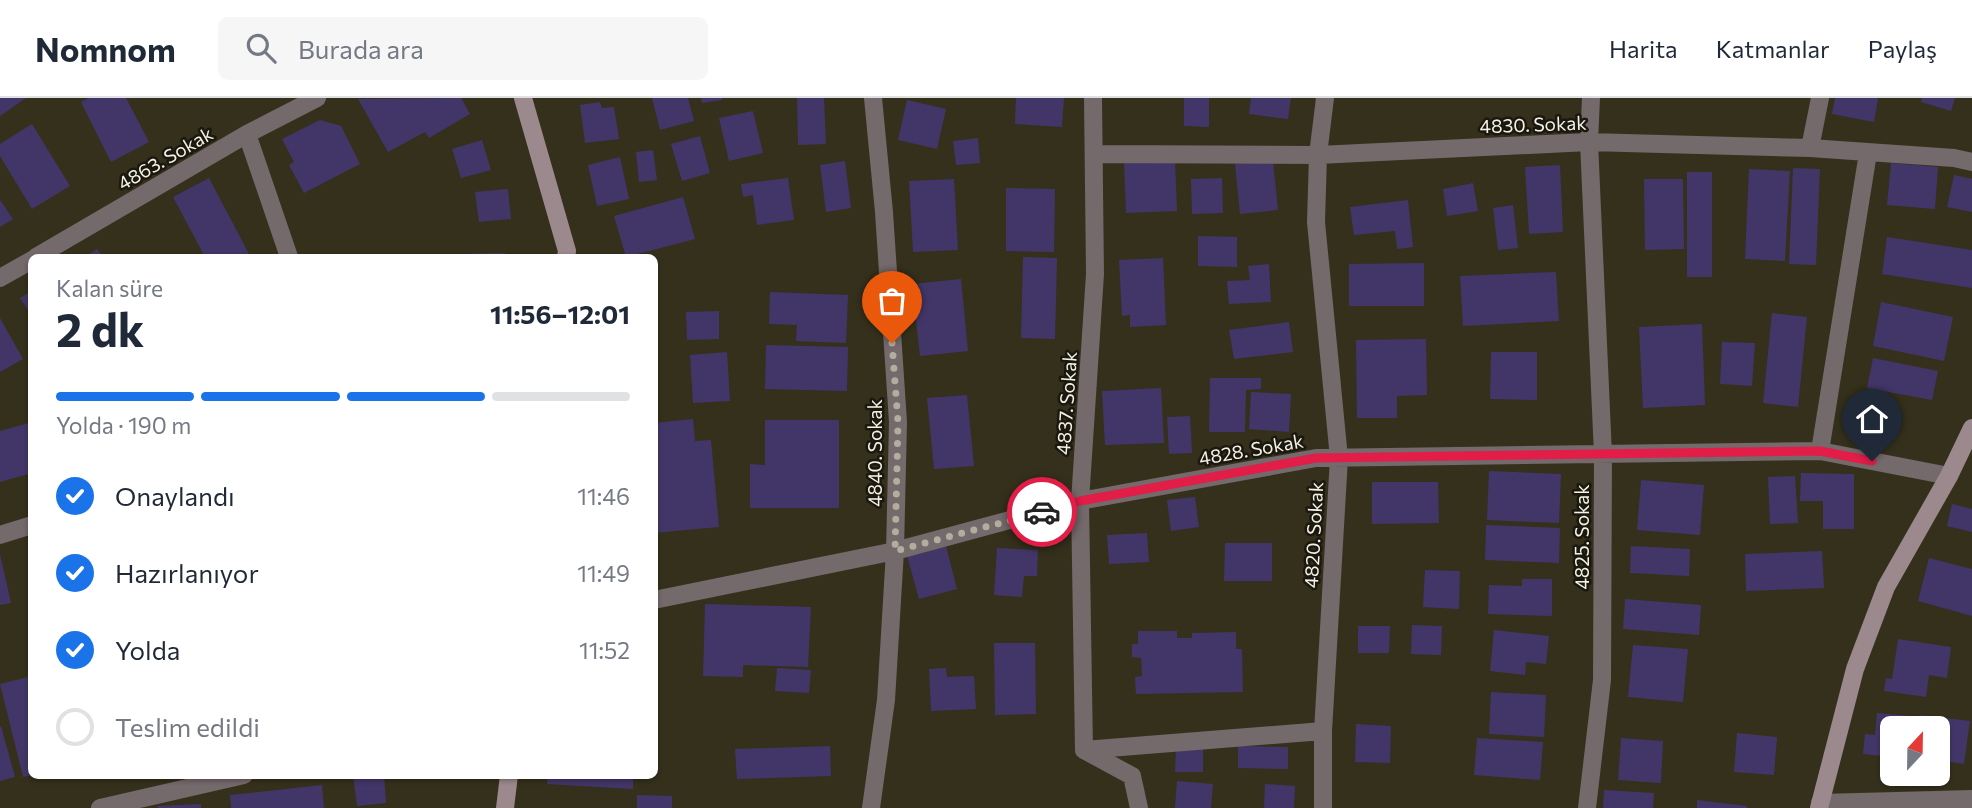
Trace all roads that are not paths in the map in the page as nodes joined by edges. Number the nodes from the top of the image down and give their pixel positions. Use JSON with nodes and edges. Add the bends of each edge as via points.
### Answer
{"nodes":[{"id":1,"x":317,"y":98,"type":"edge"},
{"id":2,"x":523,"y":98,"type":"edge"},
{"id":3,"x":873,"y":98,"type":"edge"},
{"id":4,"x":1093,"y":98,"type":"edge"},
{"id":5,"x":1325,"y":98,"type":"edge"},
{"id":6,"x":1591,"y":98,"type":"edge"},
{"id":7,"x":1820,"y":98,"type":"edge"},
{"id":8,"x":247,"y":134,"type":"junction"},
{"id":9,"x":1589,"y":142,"type":"junction"},
{"id":10,"x":1810,"y":148,"type":"junction"},
{"id":11,"x":1868,"y":153,"type":"junction"},
{"id":12,"x":1095,"y":154,"type":"junction"},
{"id":13,"x":1318,"y":155,"type":"junction"},
{"id":14,"x":1972,"y":162,"type":"edge"},
{"id":15,"x":41,"y":254,"type":"edge"},
{"id":16,"x":288,"y":254,"type":"edge"},
{"id":17,"x":566,"y":254,"type":"edge"},
{"id":18,"x":28,"y":262,"type":"edge"},
{"id":19,"x":0,"y":278,"type":"edge"},
{"id":20,"x":1972,"y":428,"type":"edge"},
{"id":21,"x":1820,"y":451,"type":"junction"},
{"id":22,"x":1603,"y":455,"type":"junction"},
{"id":23,"x":1339,"y":458,"type":"junction"},
{"id":24,"x":1949,"y":476,"type":"junction"},
{"id":25,"x":1080,"y":501,"type":"junction"},
{"id":26,"x":28,"y":526,"type":"edge"},
{"id":27,"x":0,"y":534,"type":"edge"},
{"id":28,"x":895,"y":551,"type":"junction"},
{"id":29,"x":658,"y":599,"type":"edge"},
{"id":30,"x":1323,"y":731,"type":"junction"},
{"id":31,"x":1084,"y":750,"type":"junction"},
{"id":32,"x":227,"y":779,"type":"edge"},
{"id":33,"x":509,"y":779,"type":"edge"},
{"id":34,"x":1972,"y":799,"type":"edge"},
{"id":35,"x":1819,"y":806,"type":"edge"},
{"id":36,"x":100,"y":808,"type":"edge"},
{"id":37,"x":505,"y":808,"type":"edge"},
{"id":38,"x":871,"y":808,"type":"edge"},
{"id":39,"x":1139,"y":808,"type":"edge"},
{"id":40,"x":1323,"y":808,"type":"edge"},
{"id":41,"x":1587,"y":808,"type":"edge"}],
"edges":[{"from":1,"to":8,"type":"street","name":"4863. Sokak"},
{"from":2,"to":17,"type":"street"},
{"from":3,"to":28,"type":"street","name":"4840. Sokak","via":[[898,422]]},
{"from":4,"to":12,"type":"street","name":"4837. Sokak"},
{"from":5,"to":13,"type":"street","name":"4820. Sokak"},
{"from":6,"to":9,"type":"street","name":"4825. Sokak"},
{"from":7,"to":10,"type":"street"},
{"from":8,"to":15,"type":"street","name":"4863. Sokak"},
{"from":8,"to":16,"type":"street"},
{"from":9,"to":10,"type":"street","name":"4830. Sokak"},
{"from":9,"to":13,"type":"street","name":"4830. Sokak"},
{"from":9,"to":22,"type":"street","name":"4825. Sokak"},
{"from":10,"to":11,"type":"street","name":"4830. Sokak"},
{"from":11,"to":14,"type":"street","name":"4830. Sokak"},
{"from":11,"to":21,"type":"street"},
{"from":12,"to":13,"type":"street","name":"4830. Sokak"},
{"from":12,"to":25,"type":"street","name":"4837. Sokak","via":[[1095,274]]},
{"from":13,"to":23,"type":"street","name":"4820. Sokak","via":[[1316,222]]},
{"from":18,"to":19,"type":"street"},
{"from":20,"to":24,"type":"street"},
{"from":21,"to":22,"type":"street","name":"4828. Sokak"},
{"from":21,"to":24,"type":"street","name":"4828. Sokak"},
{"from":22,"to":23,"type":"street","name":"4828. Sokak"},
{"from":22,"to":41,"type":"street","name":"4825. Sokak","via":[[1602,680]]},
{"from":23,"to":25,"type":"street","name":"4828. Sokak","via":[[1316,458]]},
{"from":23,"to":30,"type":"street","name":"4820. Sokak"},
{"from":24,"to":35,"type":"street","via":[[1886,587],[1855,669]]},
{"from":25,"to":28,"type":"street","name":"4828. Sokak"},
{"from":25,"to":31,"type":"street","name":"4837. Sokak"},
{"from":26,"to":27,"type":"street"},
{"from":28,"to":29,"type":"street","name":"4828. Sokak"},
{"from":28,"to":38,"type":"street","name":"4840. Sokak","via":[[886,700]]},
{"from":30,"to":31,"type":"street"},
{"from":30,"to":40,"type":"street","name":"4820. Sokak"},
{"from":31,"to":39,"type":"street","via":[[1132,776]]},
{"from":32,"to":36,"type":"street"},
{"from":33,"to":37,"type":"street"},
{"from":34,"to":35,"type":"street"}]}
